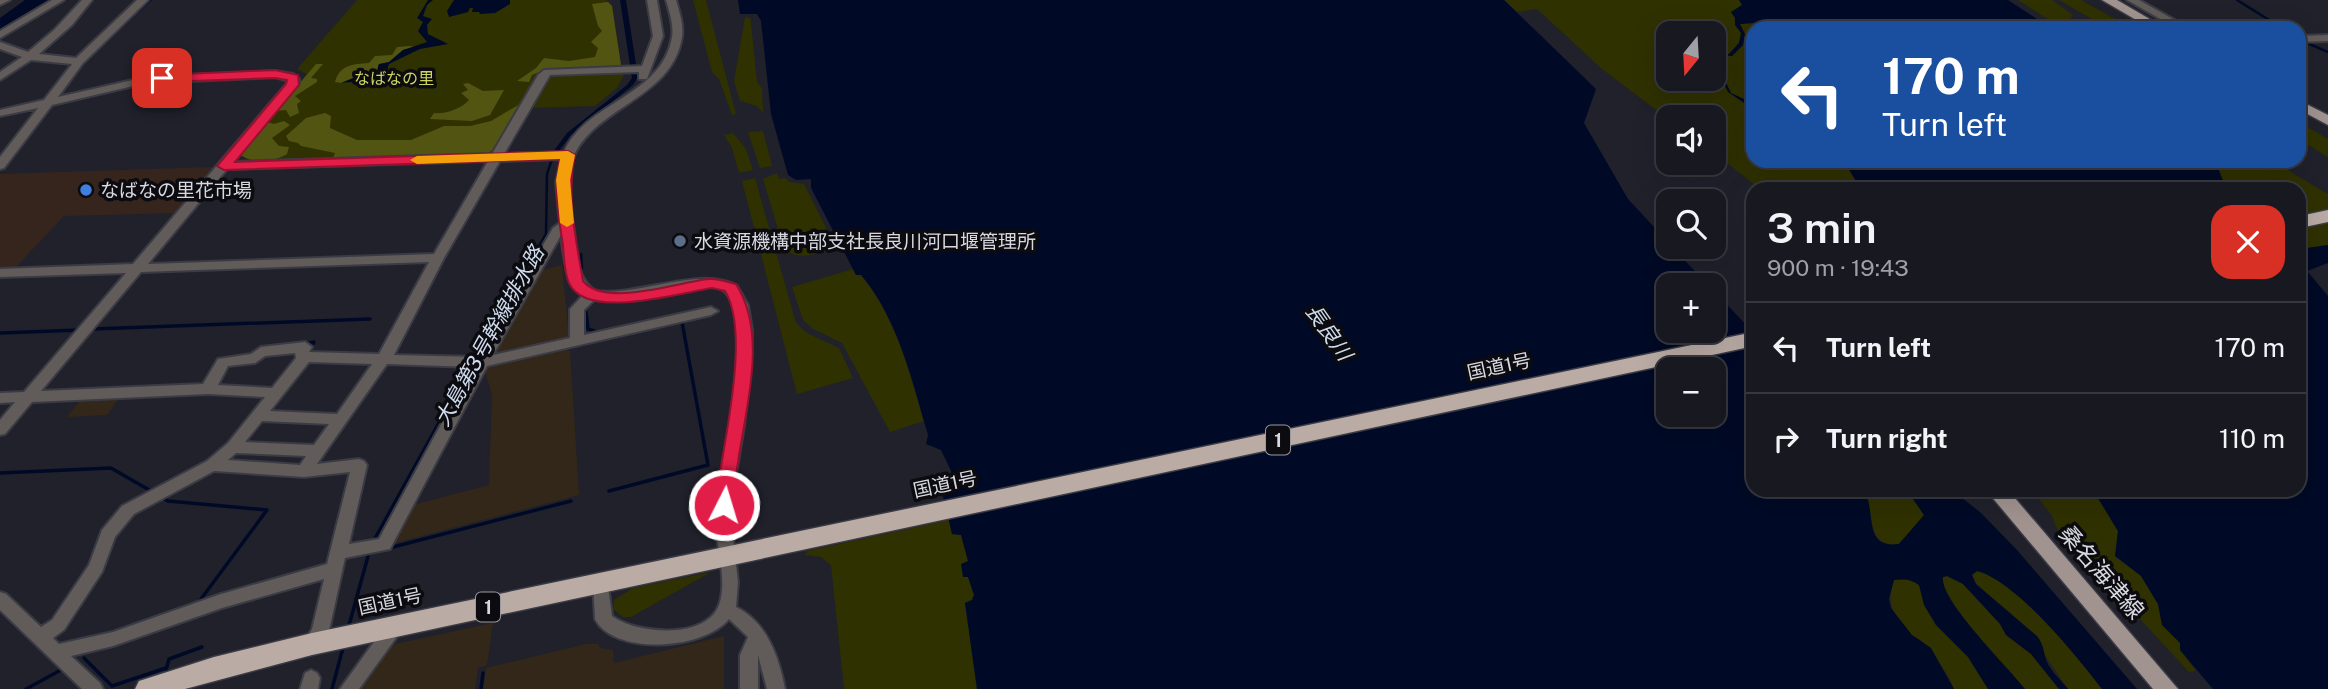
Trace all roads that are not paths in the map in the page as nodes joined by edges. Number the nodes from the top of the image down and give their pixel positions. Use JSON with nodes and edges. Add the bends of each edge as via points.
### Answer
{"nodes":[{"id":1,"x":5,"y":0,"type":"edge"},
{"id":2,"x":59,"y":0,"type":"edge"},
{"id":3,"x":87,"y":0,"type":"edge"},
{"id":4,"x":143,"y":0,"type":"edge"},
{"id":5,"x":652,"y":0,"type":"edge"},
{"id":6,"x":671,"y":0,"type":"edge"},
{"id":7,"x":2108,"y":0,"type":"edge"},
{"id":8,"x":2132,"y":0,"type":"edge"},
{"id":9,"x":0,"y":2,"type":"edge"},
{"id":10,"x":2146,"y":21,"type":"edge"},
{"id":11,"x":2171,"y":21,"type":"edge"},
{"id":12,"x":0,"y":35,"type":"edge"},
{"id":13,"x":2328,"y":38,"type":"edge"},
{"id":14,"x":2306,"y":39,"type":"edge"},
{"id":15,"x":0,"y":45,"type":"edge"},
{"id":16,"x":31,"y":57,"type":"junction"},
{"id":17,"x":79,"y":61,"type":"junction"},
{"id":18,"x":639,"y":69,"type":"junction"},
{"id":19,"x":0,"y":76,"type":"edge"},
{"id":20,"x":62,"y":85,"type":"junction"},
{"id":21,"x":107,"y":87,"type":"junction"},
{"id":22,"x":50,"y":102,"type":"junction"},
{"id":23,"x":623,"y":105,"type":"junction"},
{"id":24,"x":2306,"y":108,"type":"edge"},
{"id":25,"x":0,"y":113,"type":"edge"},
{"id":26,"x":2328,"y":121,"type":"edge"},
{"id":27,"x":564,"y":155,"type":"junction"},
{"id":28,"x":497,"y":158,"type":"junction"},
{"id":29,"x":0,"y":165,"type":"edge"},
{"id":30,"x":224,"y":166,"type":"junction"},
{"id":31,"x":2328,"y":216,"type":"edge"},
{"id":32,"x":2306,"y":221,"type":"edge"},
{"id":33,"x":567,"y":225,"type":"junction"},
{"id":34,"x":438,"y":258,"type":"junction"},
{"id":35,"x":137,"y":268,"type":"junction"},
{"id":36,"x":0,"y":273,"type":"edge"},
{"id":37,"x":591,"y":295,"type":"junction"},
{"id":38,"x":711,"y":311,"type":"dead end"},
{"id":39,"x":1746,"y":341,"type":"edge"},
{"id":40,"x":577,"y":342,"type":"junction"},
{"id":41,"x":305,"y":358,"type":"junction"},
{"id":42,"x":382,"y":360,"type":"junction"},
{"id":43,"x":476,"y":361,"type":"junction"},
{"id":44,"x":208,"y":389,"type":"junction"},
{"id":45,"x":276,"y":393,"type":"junction"},
{"id":46,"x":28,"y":397,"type":"junction"},
{"id":47,"x":0,"y":398,"type":"edge"},
{"id":48,"x":258,"y":416,"type":"junction"},
{"id":49,"x":341,"y":419,"type":"junction"},
{"id":50,"x":0,"y":430,"type":"edge"},
{"id":51,"x":233,"y":447,"type":"junction"},
{"id":52,"x":318,"y":451,"type":"junction"},
{"id":53,"x":212,"y":465,"type":"junction"},
{"id":54,"x":304,"y":471,"type":"junction"},
{"id":55,"x":2002,"y":497,"type":"edge"},
{"id":56,"x":724,"y":505,"type":"tunnel mouth"},
{"id":57,"x":724,"y":529,"type":"tunnel mouth"},
{"id":58,"x":727,"y":557,"type":"junction"},
{"id":59,"x":336,"y":561,"type":"junction"},
{"id":60,"x":601,"y":584,"type":"junction"},
{"id":61,"x":0,"y":599,"type":"edge"},
{"id":62,"x":726,"y":610,"type":"junction"},
{"id":63,"x":386,"y":629,"type":"junction"},
{"id":64,"x":757,"y":636,"type":"junction"},
{"id":65,"x":41,"y":637,"type":"junction"},
{"id":66,"x":318,"y":643,"type":"junction"},
{"id":67,"x":56,"y":652,"type":"junction"},
{"id":68,"x":94,"y":689,"type":"edge"},
{"id":69,"x":149,"y":689,"type":"edge"},
{"id":70,"x":349,"y":689,"type":"edge"},
{"id":71,"x":749,"y":689,"type":"edge"},
{"id":72,"x":776,"y":689,"type":"edge"},
{"id":73,"x":2167,"y":689,"type":"edge"}],
"edges":[{"from":1,"to":9,"type":"street"},
{"from":2,"to":12,"type":"street"},
{"from":3,"to":16,"type":"street","via":[[75,18]]},
{"from":4,"to":17,"type":"street"},
{"from":5,"to":18,"type":"street","via":[[658,36]]},
{"from":6,"to":23,"type":"street","via":[[677,36],[670,58],[654,79]]},
{"from":7,"to":10,"type":"main road"},
{"from":8,"to":11,"type":"street"},
{"from":13,"to":14,"type":"street"},
{"from":15,"to":16,"type":"street"},
{"from":16,"to":17,"type":"street"},
{"from":16,"to":19,"type":"street"},
{"from":17,"to":20,"type":"street"},
{"from":18,"to":23,"type":"street","via":[[640,84],[623,99]]},
{"from":18,"to":28,"type":"street","via":[[548,72]]},
{"from":20,"to":21,"type":"street"},
{"from":20,"to":22,"type":"street"},
{"from":21,"to":22,"type":"street"},
{"from":21,"to":30,"type":"street","via":[[186,76],[275,74],[293,78],[293,85]]},
{"from":22,"to":25,"type":"street"},
{"from":22,"to":29,"type":"street"},
{"from":23,"to":27,"type":"street","via":[[589,128]]},
{"from":24,"to":26,"type":"main road"},
{"from":27,"to":28,"type":"street"},
{"from":27,"to":33,"type":"street"},
{"from":28,"to":30,"type":"street"},
{"from":28,"to":34,"type":"street"},
{"from":30,"to":35,"type":"street"},
{"from":31,"to":32,"type":"highway"},
{"from":33,"to":37,"type":"street","via":[[575,282]]},
{"from":33,"to":43,"type":"street","via":[[559,228]]},
{"from":34,"to":35,"type":"street"},
{"from":34,"to":42,"type":"street"},
{"from":35,"to":36,"type":"street"},
{"from":35,"to":46,"type":"street"},
{"from":37,"to":40,"type":"street","via":[[577,309]]},
{"from":37,"to":56,"type":"street","via":[[620,299],[712,283],[735,293],[743,326],[741,401]]},
{"from":38,"to":40,"type":"street"},
{"from":39,"to":58,"type":"highway","name":"国道1号","number":"1"},
{"from":40,"to":43,"type":"street"},
{"from":41,"to":42,"type":"street"},
{"from":41,"to":44,"type":"street","via":[[301,355],[305,347],[223,362]]},
{"from":41,"to":45,"type":"street"},
{"from":42,"to":43,"type":"street"},
{"from":42,"to":49,"type":"street"},
{"from":43,"to":59,"type":"street","via":[[384,544]]},
{"from":44,"to":45,"type":"street"},
{"from":44,"to":46,"type":"street"},
{"from":45,"to":48,"type":"street"},
{"from":46,"to":47,"type":"street"},
{"from":46,"to":50,"type":"street"},
{"from":48,"to":49,"type":"street"},
{"from":48,"to":51,"type":"street"},
{"from":49,"to":52,"type":"street"},
{"from":51,"to":52,"type":"street"},
{"from":51,"to":53,"type":"street"},
{"from":52,"to":54,"type":"street"},
{"from":53,"to":54,"type":"street"},
{"from":53,"to":65,"type":"street","via":[[128,510],[108,534],[96,567],[58,625]]},
{"from":54,"to":59,"type":"street","via":[[359,465]]},
{"from":55,"to":73,"type":"main road","name":"桑名海津線"},
{"from":57,"to":58,"type":"street"},
{"from":58,"to":60,"type":"highway","name":"国道1号","number":"1"},
{"from":58,"to":62,"type":"street"},
{"from":59,"to":66,"type":"street"},
{"from":59,"to":67,"type":"street","via":[[113,639]]},
{"from":60,"to":62,"type":"street","via":[[604,619],[629,635],[690,635]]},
{"from":60,"to":63,"type":"highway","name":"国道1号","number":"1"},
{"from":61,"to":65,"type":"street"},
{"from":62,"to":64,"type":"street","via":[[744,619]]},
{"from":63,"to":66,"type":"highway","name":"国道1号","number":"1"},
{"from":63,"to":70,"type":"street"},
{"from":64,"to":71,"type":"street","via":[[749,655]]},
{"from":64,"to":72,"type":"street"},
{"from":65,"to":67,"type":"street"},
{"from":66,"to":69,"type":"highway","name":"国道1号","number":"1"},
{"from":67,"to":68,"type":"street"}]}
